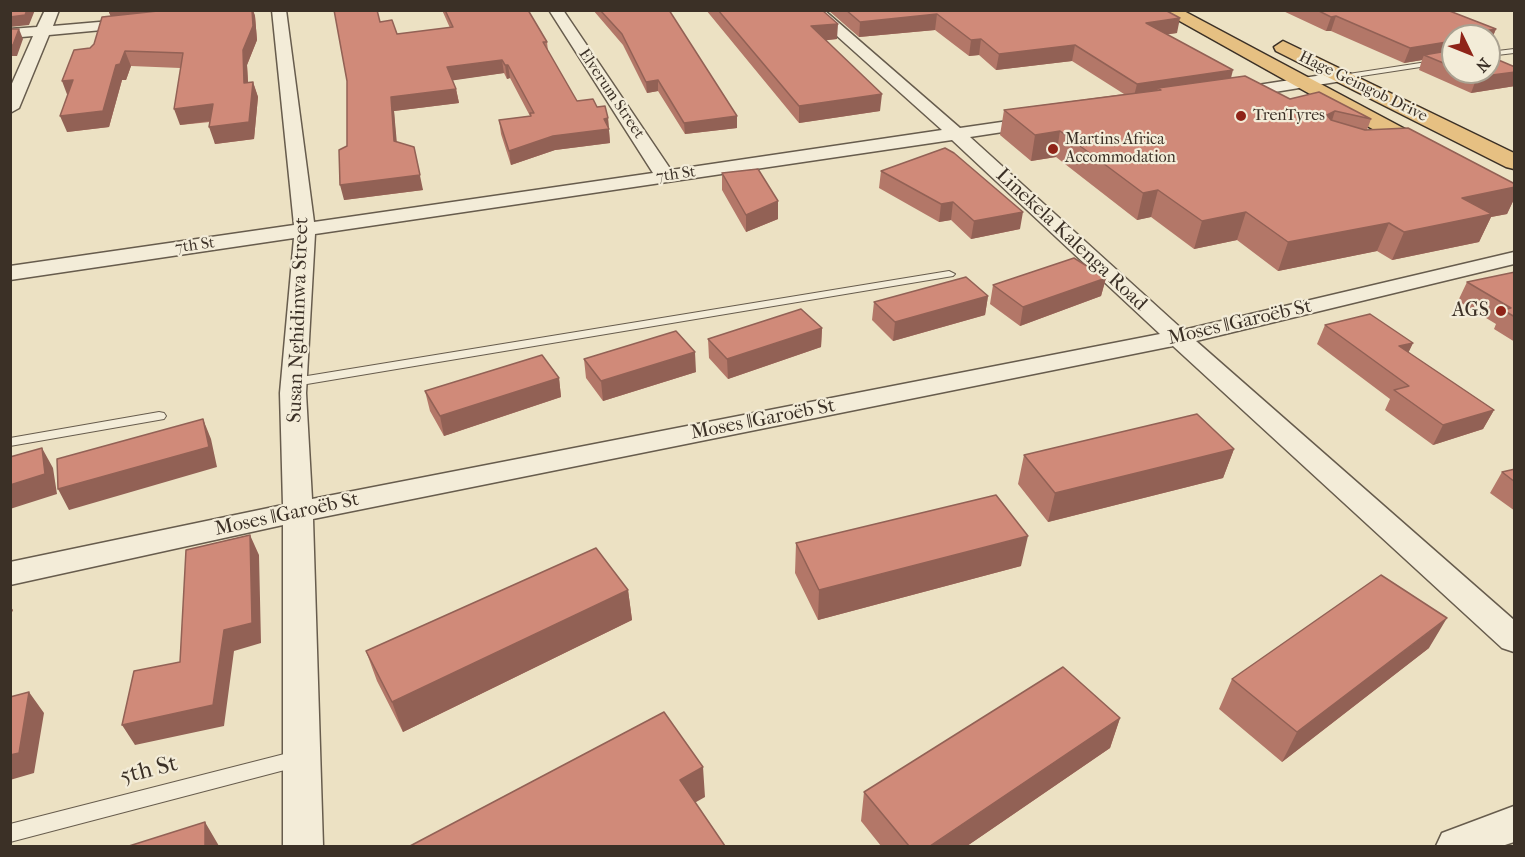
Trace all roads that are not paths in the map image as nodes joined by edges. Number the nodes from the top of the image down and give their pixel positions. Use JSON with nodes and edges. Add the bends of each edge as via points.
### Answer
{"nodes":[{"id":1,"x":52,"y":10,"type":"edge"},
{"id":2,"x":279,"y":10,"type":"edge"},
{"id":3,"x":556,"y":10,"type":"edge"},
{"id":4,"x":815,"y":10,"type":"edge"},
{"id":5,"x":1168,"y":10,"type":"edge"},
{"id":6,"x":149,"y":21,"type":"edge"},
{"id":7,"x":42,"y":32,"type":"junction"},
{"id":8,"x":10,"y":34,"type":"edge"},
{"id":9,"x":1262,"y":36,"type":"dead end"},
{"id":10,"x":1441,"y":62,"type":"edge"},
{"id":11,"x":1342,"y":77,"type":"junction"},
{"id":12,"x":1303,"y":83,"type":"junction"},
{"id":13,"x":1237,"y":93,"type":"junction"},
{"id":14,"x":1214,"y":96,"type":"edge"},
{"id":15,"x":1257,"y":104,"type":"edge"},
{"id":16,"x":10,"y":108,"type":"edge"},
{"id":17,"x":1049,"y":120,"type":"edge"},
{"id":18,"x":956,"y":134,"type":"junction"},
{"id":19,"x":1443,"y":158,"type":"edge"},
{"id":20,"x":1515,"y":162,"type":"edge"},
{"id":21,"x":666,"y":177,"type":"junction"},
{"id":22,"x":305,"y":230,"type":"junction"},
{"id":23,"x":1515,"y":258,"type":"edge"},
{"id":24,"x":10,"y":273,"type":"edge"},
{"id":25,"x":949,"y":274,"type":"dead end"},
{"id":26,"x":1178,"y":338,"type":"junction"},
{"id":27,"x":295,"y":382,"type":"junction"},
{"id":28,"x":159,"y":416,"type":"dead end"},
{"id":29,"x":10,"y":442,"type":"edge"},
{"id":30,"x":298,"y":512,"type":"junction"},
{"id":31,"x":10,"y":574,"type":"edge"},
{"id":32,"x":1515,"y":639,"type":"edge"},
{"id":33,"x":300,"y":758,"type":"junction"},
{"id":34,"x":1515,"y":824,"type":"edge"},
{"id":35,"x":10,"y":833,"type":"edge"},
{"id":36,"x":303,"y":846,"type":"edge"},
{"id":37,"x":1456,"y":846,"type":"edge"}],
"edges":[{"from":1,"to":7,"type":"street"},
{"from":2,"to":22,"type":"street","name":"Susan Nghidinwa Street"},
{"from":3,"to":21,"type":"street","name":"Elverum Street"},
{"from":4,"to":18,"type":"street","name":"Linekela Kalenga Road"},
{"from":5,"to":12,"type":"highway","name":"Hage Geingob Drive"},
{"from":6,"to":7,"type":"street"},
{"from":7,"to":8,"type":"street"},
{"from":7,"to":16,"type":"street"},
{"from":9,"to":11,"type":"highway","name":"Hage Geingob Drive"},
{"from":10,"to":11,"type":"lane"},
{"from":11,"to":12,"type":"street"},
{"from":11,"to":20,"type":"highway","name":"Hage Geingob Drive"},
{"from":12,"to":13,"type":"street"},
{"from":12,"to":19,"type":"highway","name":"Hage Geingob Drive","via":[[1412,148]]},
{"from":13,"to":14,"type":"street"},
{"from":13,"to":15,"type":"lane"},
{"from":17,"to":18,"type":"street","name":"7th St"},
{"from":18,"to":21,"type":"street","name":"7th St"},
{"from":18,"to":26,"type":"street","name":"Linekela Kalenga Road"},
{"from":21,"to":22,"type":"street","name":"7th St"},
{"from":22,"to":24,"type":"street","name":"7th St"},
{"from":22,"to":27,"type":"street","name":"Susan Nghidinwa Street"},
{"from":23,"to":26,"type":"street","name":"Moses ǁGaroëb St"},
{"from":25,"to":27,"type":"lane"},
{"from":26,"to":30,"type":"street","name":"Moses ǁGaroëb St"},
{"from":26,"to":32,"type":"street","name":"Linekela Kalenga Road"},
{"from":27,"to":30,"type":"street","name":"Susan Nghidinwa Street"},
{"from":28,"to":29,"type":"lane"},
{"from":30,"to":31,"type":"street","name":"Moses ǁGaroëb St"},
{"from":30,"to":33,"type":"street","name":"Susan Nghidinwa Street"},
{"from":33,"to":35,"type":"lane","name":"5th St"},
{"from":33,"to":36,"type":"street","name":"Susan Nghidinwa Street"},
{"from":34,"to":37,"type":"street"}]}
